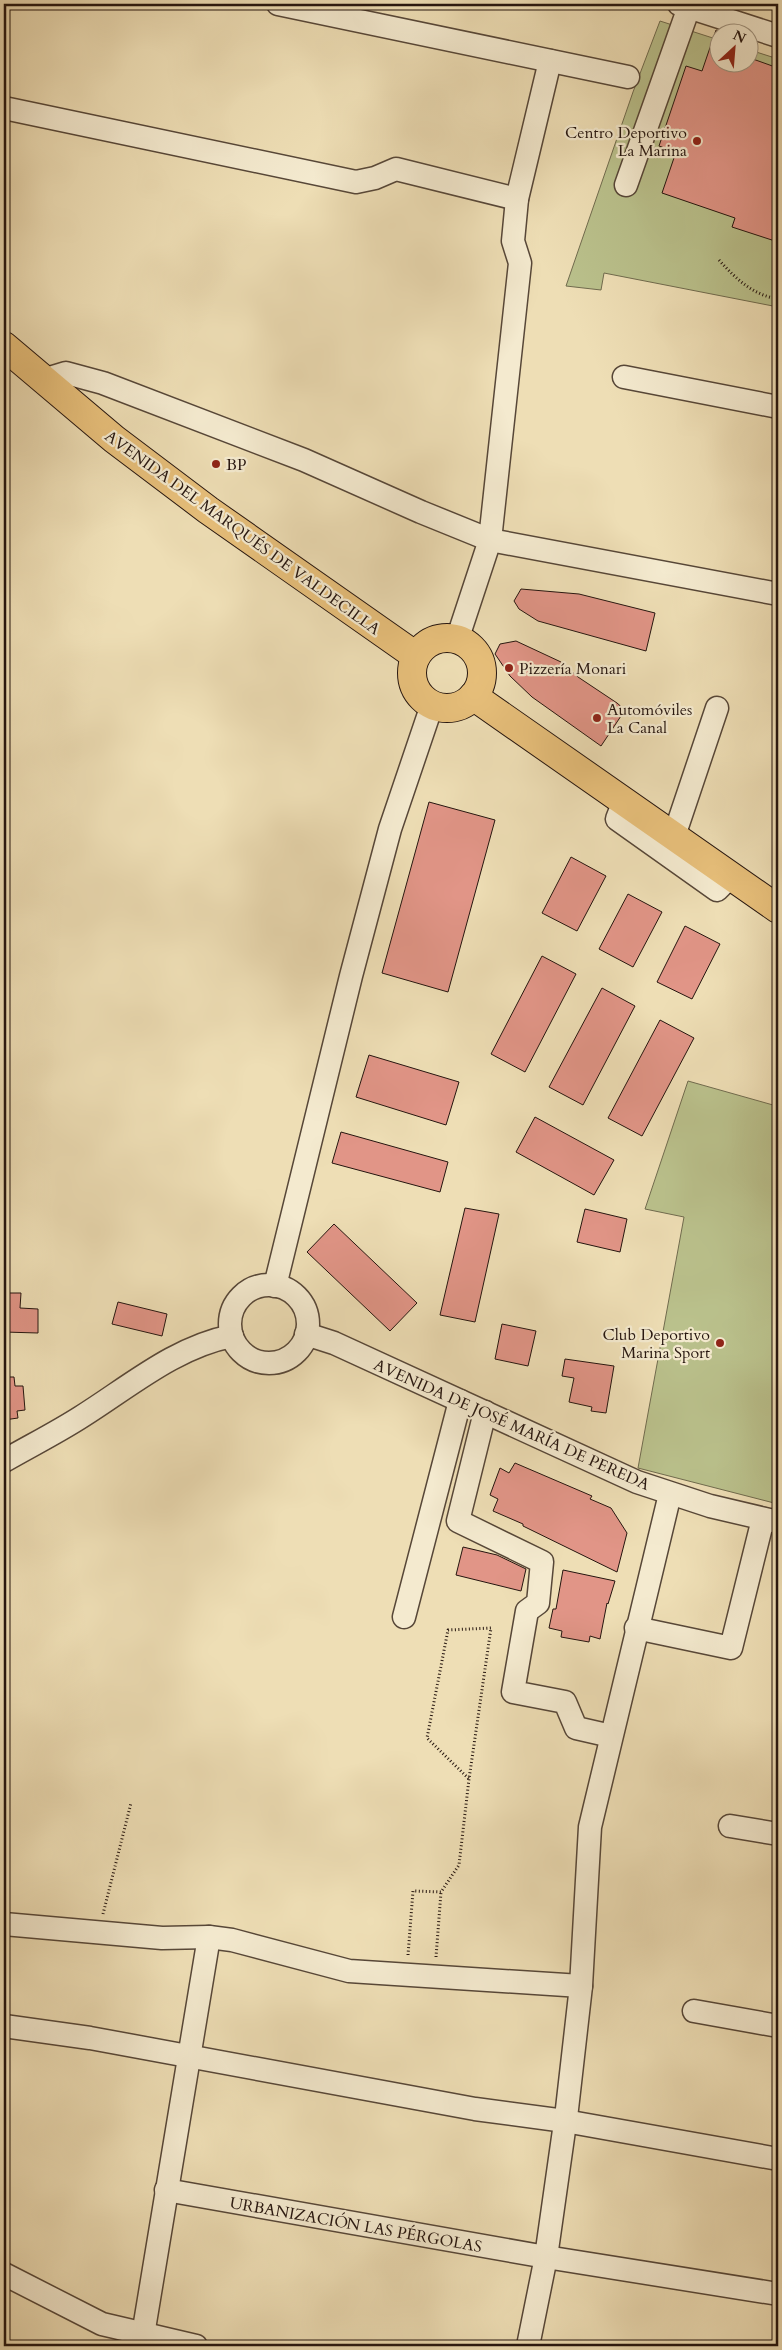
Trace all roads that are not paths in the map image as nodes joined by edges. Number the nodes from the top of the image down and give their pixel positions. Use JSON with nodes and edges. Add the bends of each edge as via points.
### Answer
{"nodes":[{"id":1,"x":278,"y":4,"type":"edge"},
{"id":2,"x":684,"y":5,"type":"edge"},
{"id":3,"x":778,"y":36,"type":"edge"},
{"id":4,"x":550,"y":61,"type":"junction"},
{"id":5,"x":628,"y":77,"type":"dead end"},
{"id":6,"x":4,"y":108,"type":"edge"},
{"id":7,"x":626,"y":185,"type":"dead end"},
{"id":8,"x":517,"y":199,"type":"junction"},
{"id":9,"x":4,"y":346,"type":"edge"},
{"id":10,"x":624,"y":377,"type":"dead end"},
{"id":11,"x":43,"y":380,"type":"junction"},
{"id":12,"x":778,"y":407,"type":"edge"},
{"id":13,"x":490,"y":540,"type":"junction"},
{"id":14,"x":778,"y":594,"type":"edge"},
{"id":15,"x":457,"y":640,"type":"junction"},
{"id":16,"x":416,"y":656,"type":"junction"},
{"id":17,"x":473,"y":696,"type":"junction"},
{"id":18,"x":432,"y":705,"type":"junction"},
{"id":19,"x":716,"y":708,"type":"dead end"},
{"id":20,"x":624,"y":801,"type":"junction"},
{"id":21,"x":674,"y":836,"type":"junction"},
{"id":22,"x":731,"y":876,"type":"junction"},
{"id":23,"x":778,"y":909,"type":"edge"},
{"id":24,"x":275,"y":1286,"type":"junction"},
{"id":25,"x":306,"y":1334,"type":"junction"},
{"id":26,"x":232,"y":1336,"type":"junction"},
{"id":27,"x":460,"y":1401,"type":"junction"},
{"id":28,"x":485,"y":1412,"type":"junction"},
{"id":29,"x":4,"y":1461,"type":"edge"},
{"id":30,"x":670,"y":1494,"type":"junction"},
{"id":31,"x":771,"y":1521,"type":"edge"},
{"id":32,"x":404,"y":1617,"type":"dead end"},
{"id":33,"x":636,"y":1628,"type":"junction"},
{"id":34,"x":611,"y":1736,"type":"junction"},
{"id":35,"x":730,"y":1826,"type":"dead end"},
{"id":36,"x":778,"y":1834,"type":"edge"},
{"id":37,"x":4,"y":1924,"type":"edge"},
{"id":38,"x":209,"y":1937,"type":"junction"},
{"id":39,"x":581,"y":1986,"type":"junction"},
{"id":40,"x":694,"y":2011,"type":"dead end"},
{"id":41,"x":4,"y":2026,"type":"edge"},
{"id":42,"x":778,"y":2026,"type":"edge"},
{"id":43,"x":191,"y":2056,"type":"junction"},
{"id":44,"x":565,"y":2121,"type":"junction"},
{"id":45,"x":778,"y":2160,"type":"edge"},
{"id":46,"x":166,"y":2190,"type":"junction"},
{"id":47,"x":546,"y":2257,"type":"junction"},
{"id":48,"x":4,"y":2274,"type":"edge"},
{"id":49,"x":778,"y":2294,"type":"edge"},
{"id":50,"x":143,"y":2335,"type":"junction"},
{"id":51,"x":196,"y":2346,"type":"edge"},
{"id":52,"x":528,"y":2346,"type":"edge"}],
"edges":[{"from":1,"to":4,"type":"street"},
{"from":2,"to":3,"type":"street"},
{"from":2,"to":7,"type":"street"},
{"from":4,"to":5,"type":"street"},
{"from":4,"to":8,"type":"street"},
{"from":6,"to":8,"type":"street","via":[[356,182],[396,169]]},
{"from":8,"to":13,"type":"street","via":[[513,241],[520,263]]},
{"from":9,"to":11,"type":"main road","name":"AVENIDA DEL MARQUÉS DE VALDECILLA"},
{"from":10,"to":12,"type":"street"},
{"from":11,"to":13,"type":"street","via":[[66,372],[103,383],[304,460]]},
{"from":11,"to":16,"type":"main road","name":"AVENIDA DEL MARQUÉS DE VALDECILLA","via":[[208,510]]},
{"from":13,"to":14,"type":"street"},
{"from":13,"to":15,"type":"street"},
{"from":15,"to":16,"type":"main road","via":[[445,638],[434,641]]},
{"from":15,"to":17,"type":"main road","via":[[475,653],[480,664],[482,674]]},
{"from":16,"to":18,"type":"main road","via":[[412,679],[416,690]]},
{"from":17,"to":18,"type":"main road","via":[[455,707]]},
{"from":17,"to":20,"type":"main road"},
{"from":18,"to":24,"type":"street","via":[[390,829]]},
{"from":19,"to":21,"type":"street"},
{"from":20,"to":21,"type":"main road"},
{"from":20,"to":22,"type":"street","via":[[617,819],[717,890]]},
{"from":21,"to":22,"type":"main road"},
{"from":22,"to":23,"type":"main road"},
{"from":24,"to":25,"type":"street","via":[[298,1298],[305,1309]]},
{"from":24,"to":26,"type":"street","via":[[262,1285],[239,1298],[232,1310]]},
{"from":25,"to":26,"type":"street","via":[[293,1354],[270,1363],[246,1355]]},
{"from":25,"to":27,"type":"street","name":"AVENIDA DE JOSÉ MARÍA DE PEREDA","via":[[334,1343]]},
{"from":26,"to":29,"type":"street","via":[[215,1339],[176,1356],[80,1418]]},
{"from":27,"to":28,"type":"street","name":"AVENIDA DE JOSÉ MARÍA DE PEREDA"},
{"from":27,"to":32,"type":"street"},
{"from":28,"to":30,"type":"street","name":"AVENIDA DE JOSÉ MARÍA DE PEREDA","via":[[590,1462]]},
{"from":28,"to":34,"type":"street","via":[[458,1521],[542,1562],[538,1603],[527,1611],[514,1692],[565,1702],[576,1728]]},
{"from":30,"to":31,"type":"street","name":"AVENIDA DE JOSÉ MARÍA DE PEREDA"},
{"from":30,"to":33,"type":"street"},
{"from":31,"to":33,"type":"street","via":[[731,1648]]},
{"from":33,"to":34,"type":"street"},
{"from":34,"to":39,"type":"street","via":[[590,1827]]},
{"from":35,"to":36,"type":"street"},
{"from":37,"to":38,"type":"street","via":[[162,1938]]},
{"from":38,"to":39,"type":"street","via":[[232,1940],[349,1971]]},
{"from":38,"to":43,"type":"street"},
{"from":39,"to":44,"type":"street"},
{"from":40,"to":42,"type":"street"},
{"from":41,"to":43,"type":"street"},
{"from":43,"to":44,"type":"street","via":[[475,2109]]},
{"from":43,"to":46,"type":"street"},
{"from":44,"to":45,"type":"street"},
{"from":44,"to":47,"type":"street"},
{"from":46,"to":47,"type":"street","name":"URBANIZACIÓN LAS PÉRGOLAS"},
{"from":46,"to":50,"type":"street"},
{"from":47,"to":49,"type":"street","name":"URBANIZACIÓN LAS PÉRGOLAS"},
{"from":47,"to":52,"type":"street"},
{"from":48,"to":50,"type":"street","via":[[102,2324]]},
{"from":50,"to":51,"type":"street"}]}
